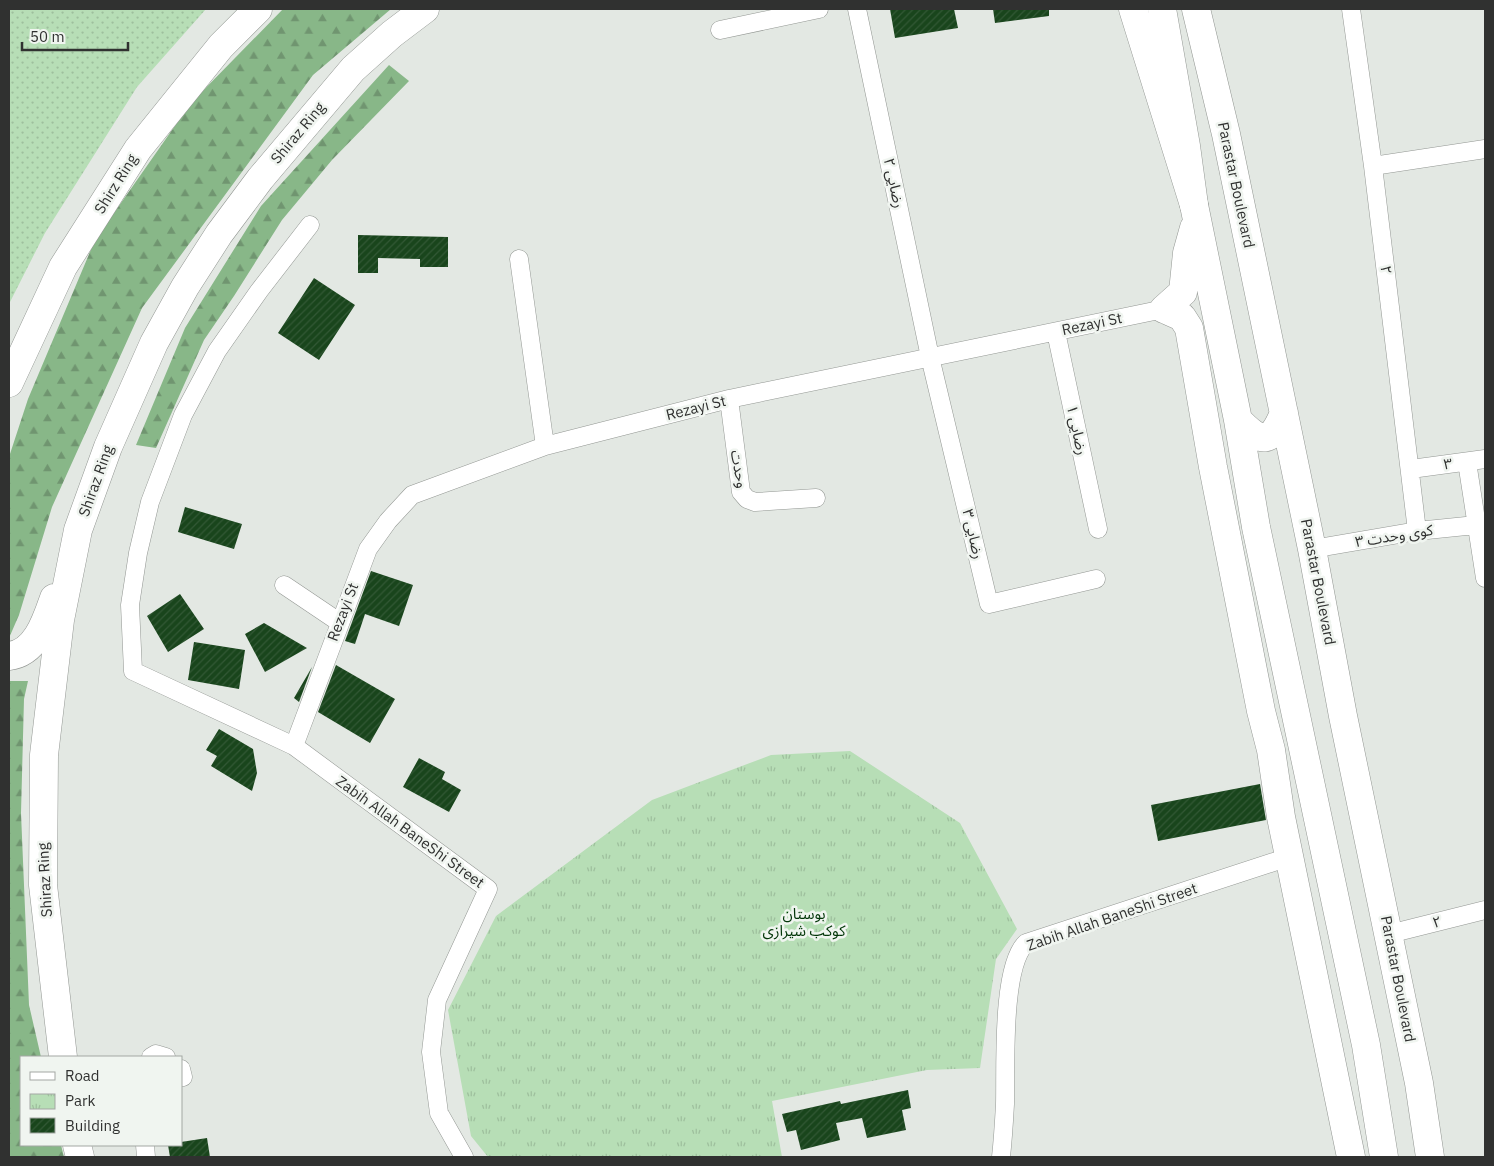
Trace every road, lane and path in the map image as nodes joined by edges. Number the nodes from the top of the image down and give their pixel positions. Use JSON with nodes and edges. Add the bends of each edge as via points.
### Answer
{"nodes":[{"id":1,"x":258,"y":9,"type":"edge"},
{"id":2,"x":425,"y":9,"type":"edge"},
{"id":3,"x":819,"y":9,"type":"edge"},
{"id":4,"x":857,"y":9,"type":"edge"},
{"id":5,"x":1133,"y":9,"type":"edge"},
{"id":6,"x":1162,"y":9,"type":"edge"},
{"id":7,"x":1196,"y":9,"type":"edge"},
{"id":8,"x":1351,"y":9,"type":"edge"},
{"id":9,"x":720,"y":30,"type":"dead end"},
{"id":10,"x":1485,"y":149,"type":"edge"},
{"id":11,"x":1373,"y":166,"type":"junction"},
{"id":12,"x":1195,"y":212,"type":"junction"},
{"id":13,"x":310,"y":225,"type":"dead end"},
{"id":14,"x":519,"y":259,"type":"dead end"},
{"id":15,"x":1164,"y":309,"type":"junction"},
{"id":16,"x":1056,"y":332,"type":"junction"},
{"id":17,"x":930,"y":357,"type":"junction"},
{"id":18,"x":9,"y":383,"type":"edge"},
{"id":19,"x":730,"y":399,"type":"junction"},
{"id":20,"x":1284,"y":413,"type":"junction"},
{"id":21,"x":1238,"y":420,"type":"junction"},
{"id":22,"x":545,"y":446,"type":"junction"},
{"id":23,"x":1292,"y":459,"type":"junction"},
{"id":24,"x":1485,"y":459,"type":"edge"},
{"id":25,"x":1467,"y":462,"type":"junction"},
{"id":26,"x":1411,"y":469,"type":"junction"},
{"id":27,"x":1247,"y":471,"type":"junction"},
{"id":28,"x":816,"y":498,"type":"dead end"},
{"id":29,"x":1476,"y":525,"type":"junction"},
{"id":30,"x":1098,"y":529,"type":"dead end"},
{"id":31,"x":78,"y":530,"type":"junction"},
{"id":32,"x":1418,"y":531,"type":"junction"},
{"id":33,"x":1312,"y":549,"type":"junction"},
{"id":34,"x":1485,"y":578,"type":"edge"},
{"id":35,"x":1096,"y":580,"type":"dead end"},
{"id":36,"x":284,"y":585,"type":"dead end"},
{"id":37,"x":339,"y":622,"type":"junction"},
{"id":38,"x":9,"y":656,"type":"edge"},
{"id":39,"x":294,"y":746,"type":"junction"},
{"id":40,"x":1271,"y":750,"type":"junction"},
{"id":41,"x":1309,"y":776,"type":"junction"},
{"id":42,"x":1281,"y":817,"type":"junction"},
{"id":43,"x":1289,"y":857,"type":"junction"},
{"id":44,"x":1485,"y":910,"type":"edge"},
{"id":45,"x":1389,"y":934,"type":"junction"},
{"id":46,"x":62,"y":1056,"type":"edge"},
{"id":47,"x":464,"y":1157,"type":"edge"},
{"id":48,"x":1001,"y":1157,"type":"edge"},
{"id":49,"x":1350,"y":1157,"type":"edge"},
{"id":50,"x":1384,"y":1157,"type":"edge"},
{"id":51,"x":1430,"y":1157,"type":"edge"}],
"edges":[{"from":1,"to":18,"type":"main road","name":"Shirz Ring","via":[[221,46],[138,149],[63,267]]},
{"from":2,"to":31,"type":"main road","name":"Shiraz Ring","via":[[353,69],[260,178],[219,234],[154,343],[108,447]]},
{"from":3,"to":9,"type":"street"},
{"from":4,"to":17,"type":"street","name":"رضایی ۲"},
{"from":5,"to":12,"type":"main road"},
{"from":6,"to":12,"type":"main road"},
{"from":7,"to":20,"type":"main road","name":"Parastar Boulevard","via":[[1226,134]]},
{"from":8,"to":11,"type":"street","name":"۲"},
{"from":10,"to":11,"type":"street"},
{"from":11,"to":26,"type":"street","name":"۲"},
{"from":12,"to":15,"type":"main road","name":"Rezayi St","via":[[1183,292]]},
{"from":12,"to":21,"type":"main road"},
{"from":13,"to":39,"type":"street","name":"Zabih Allah BaneShi Street","via":[[217,351],[184,416],[150,502],[130,605],[133,671]]},
{"from":14,"to":22,"type":"street"},
{"from":15,"to":16,"type":"street","name":"Rezayi St"},
{"from":15,"to":40,"type":"main road","via":[[1182,317],[1189,328],[1218,494]]},
{"from":16,"to":17,"type":"street","name":"Rezayi St"},
{"from":16,"to":30,"type":"street","name":"رضایی ۱"},
{"from":17,"to":19,"type":"street","name":"Rezayi St"},
{"from":17,"to":35,"type":"street","name":"رضایی ۳","via":[[989,604]]},
{"from":19,"to":22,"type":"street","name":"Rezayi St"},
{"from":19,"to":28,"type":"street","name":"وحدت","via":[[741,492],[747,499],[755,502]]},
{"from":20,"to":21,"type":"main road","via":[[1273,435],[1266,437],[1258,437]]},
{"from":20,"to":23,"type":"main road","name":"Parastar Boulevard"},
{"from":21,"to":27,"type":"main road"},
{"from":22,"to":37,"type":"street","name":"Rezayi St","via":[[412,495],[368,549]]},
{"from":23,"to":27,"type":"main road","via":[[1281,453],[1264,452]]},
{"from":23,"to":33,"type":"main road","name":"Parastar Boulevard"},
{"from":24,"to":25,"type":"street","name":"۳"},
{"from":25,"to":26,"type":"street","name":"۳"},
{"from":25,"to":29,"type":"street"},
{"from":26,"to":32,"type":"street","name":"۲"},
{"from":27,"to":41,"type":"main road"},
{"from":29,"to":32,"type":"street","name":"کوی وحدت ۳"},
{"from":29,"to":34,"type":"street"},
{"from":31,"to":38,"type":"main road","via":[[36,639],[27,650]]},
{"from":31,"to":46,"type":"main road","name":"Shiraz Ring","via":[[60,620],[44,755],[43,885]]},
{"from":32,"to":33,"type":"street","name":"کوی وحدت ۳"},
{"from":33,"to":45,"type":"main road","name":"Parastar Boulevard"},
{"from":36,"to":37,"type":"street"},
{"from":37,"to":39,"type":"street","name":"Rezayi St"},
{"from":39,"to":47,"type":"street","name":"Zabih Allah BaneShi Street","via":[[488,889],[438,1000],[432,1052],[440,1113]]},
{"from":40,"to":41,"type":"main road"},
{"from":40,"to":42,"type":"main road"},
{"from":41,"to":42,"type":"main road"},
{"from":41,"to":50,"type":"main road","via":[[1366,1045]]},
{"from":42,"to":43,"type":"main road"},
{"from":43,"to":48,"type":"street","name":"Zabih Allah BaneShi Street","via":[[1026,944],[1020,949],[1009,996]]},
{"from":43,"to":49,"type":"main road"},
{"from":44,"to":45,"type":"street","name":"۲"},
{"from":45,"to":51,"type":"main road","name":"Parastar Boulevard"}]}
